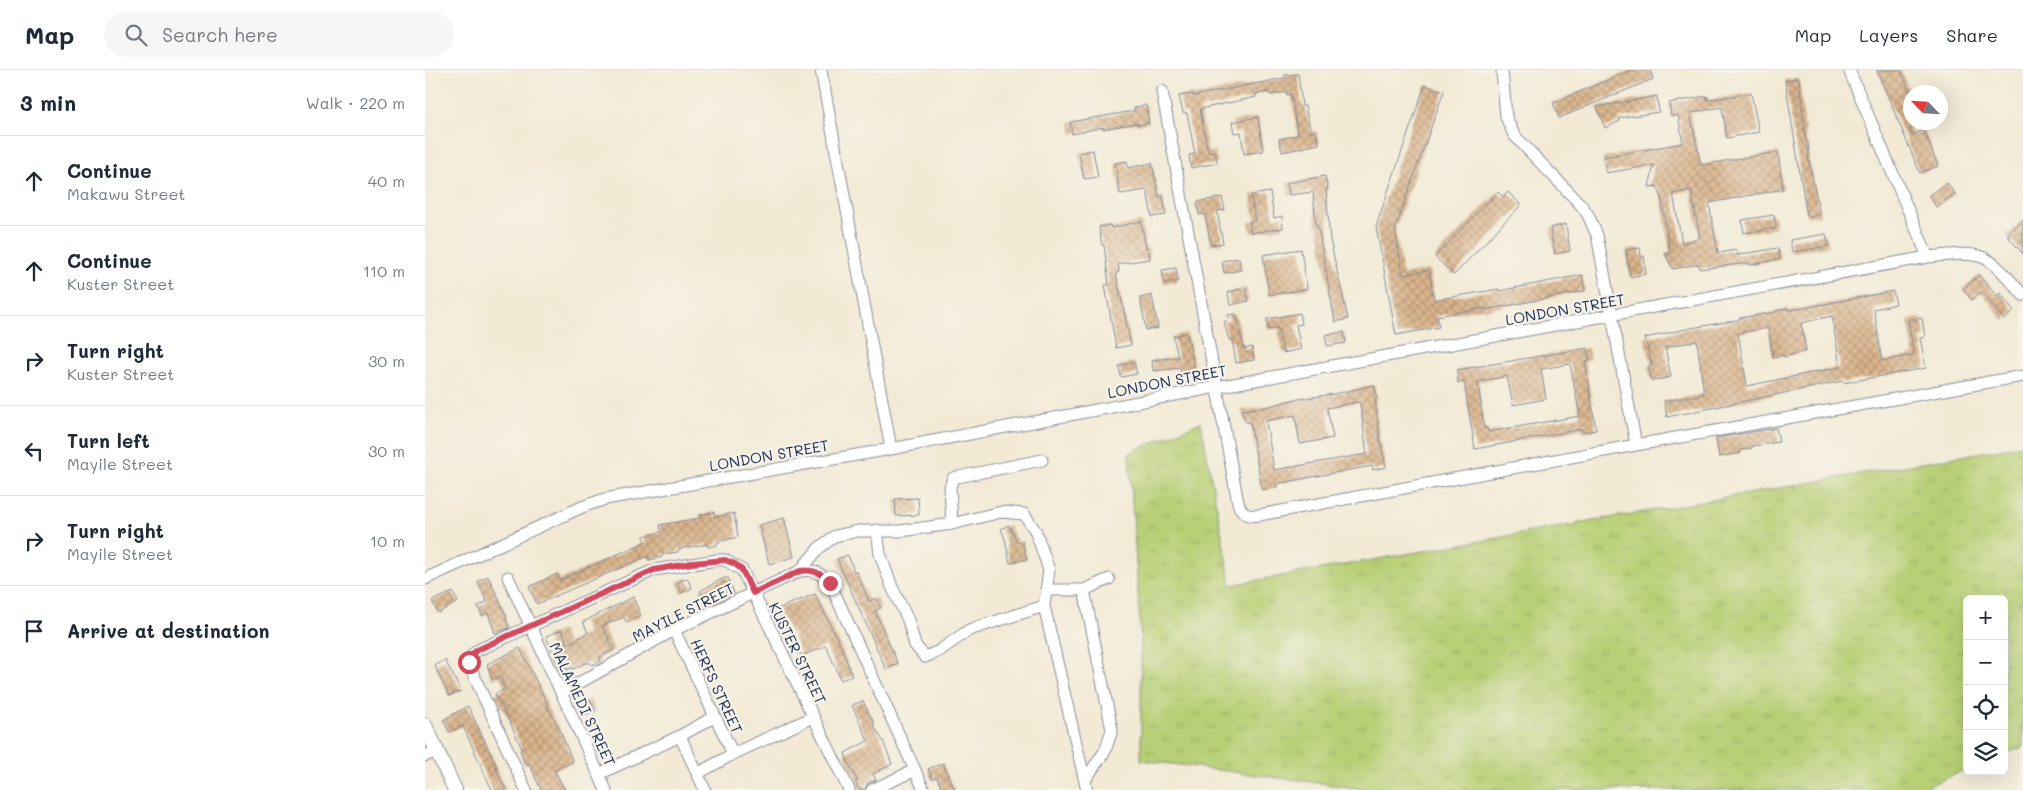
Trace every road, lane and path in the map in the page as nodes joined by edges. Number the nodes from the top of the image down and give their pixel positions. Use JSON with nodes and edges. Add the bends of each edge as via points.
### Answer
{"nodes":[{"id":1,"x":821,"y":70,"type":"edge"},
{"id":2,"x":1502,"y":70,"type":"edge"},
{"id":3,"x":1849,"y":70,"type":"edge"},
{"id":4,"x":1162,"y":90,"type":"dead end"},
{"id":5,"x":1928,"y":257,"type":"junction"},
{"id":6,"x":2023,"y":295,"type":"edge"},
{"id":7,"x":1613,"y":316,"type":"junction"},
{"id":8,"x":2023,"y":376,"type":"edge"},
{"id":9,"x":1217,"y":387,"type":"junction"},
{"id":10,"x":1636,"y":445,"type":"junction"},
{"id":11,"x":891,"y":449,"type":"junction"},
{"id":12,"x":1042,"y":460,"type":"dead end"},
{"id":13,"x":952,"y":524,"type":"junction"},
{"id":14,"x":877,"y":530,"type":"junction"},
{"id":15,"x":800,"y":571,"type":"junction"},
{"id":16,"x":508,"y":577,"type":"dead end"},
{"id":17,"x":425,"y":579,"type":"edge"},
{"id":18,"x":1109,"y":579,"type":"dead end"},
{"id":19,"x":1046,"y":590,"type":"junction"},
{"id":20,"x":1084,"y":590,"type":"junction"},
{"id":21,"x":753,"y":593,"type":"junction"},
{"id":22,"x":1044,"y":606,"type":"junction"},
{"id":23,"x":531,"y":626,"type":"junction"},
{"id":24,"x":674,"y":630,"type":"junction"},
{"id":25,"x":561,"y":693,"type":"junction"},
{"id":26,"x":714,"y":717,"type":"junction"},
{"id":27,"x":813,"y":717,"type":"junction"},
{"id":28,"x":425,"y":725,"type":"edge"},
{"id":29,"x":680,"y":736,"type":"junction"},
{"id":30,"x":431,"y":753,"type":"edge"},
{"id":31,"x":733,"y":754,"type":"junction"},
{"id":32,"x":915,"y":770,"type":"junction"},
{"id":33,"x":599,"y":774,"type":"junction"},
{"id":34,"x":697,"y":774,"type":"junction"},
{"id":35,"x":1086,"y":785,"type":"edge"},
{"id":36,"x":455,"y":790,"type":"edge"},
{"id":37,"x":526,"y":790,"type":"edge"},
{"id":38,"x":606,"y":790,"type":"edge"},
{"id":39,"x":705,"y":790,"type":"edge"},
{"id":40,"x":849,"y":790,"type":"edge"},
{"id":41,"x":872,"y":790,"type":"edge"},
{"id":42,"x":924,"y":790,"type":"edge"}],
"edges":[{"from":1,"to":11,"type":"street"},
{"from":2,"to":7,"type":"street","via":[[1506,117],[1514,136],[1581,206],[1593,224]]},
{"from":3,"to":5,"type":"street"},
{"from":4,"to":9,"type":"street"},
{"from":5,"to":6,"type":"street","name":"LONDON STREET","via":[[1966,253],[1984,257],[1999,268]]},
{"from":5,"to":7,"type":"street","name":"LONDON STREET"},
{"from":7,"to":9,"type":"street","name":"LONDON STREET"},
{"from":7,"to":10,"type":"street"},
{"from":8,"to":10,"type":"street"},
{"from":9,"to":10,"type":"street","via":[[1238,503],[1248,516]]},
{"from":9,"to":11,"type":"street","name":"LONDON STREET"},
{"from":11,"to":17,"type":"street","name":"LONDON STREET","via":[[599,501]]},
{"from":12,"to":13,"type":"street","via":[[953,478],[950,487]]},
{"from":13,"to":14,"type":"street","via":[[900,531]]},
{"from":13,"to":19,"type":"street","via":[[1001,512],[1024,514],[1035,532],[1049,570]]},
{"from":14,"to":15,"type":"street","via":[[835,536],[819,548]]},
{"from":14,"to":22,"type":"street","via":[[892,587],[909,620],[915,645],[925,657],[969,630]]},
{"from":15,"to":21,"type":"street","name":"MAYILE STREET"},
{"from":15,"to":32,"type":"street","via":[[816,571],[830,583]]},
{"from":16,"to":23,"type":"street","name":"MALAMEDI STREET"},
{"from":18,"to":20,"type":"street"},
{"from":19,"to":20,"type":"street"},
{"from":19,"to":22,"type":"street"},
{"from":20,"to":35,"type":"street","via":[[1112,730],[1105,751]]},
{"from":21,"to":23,"type":"street","name":"KUSTER STREET","via":[[742,570],[735,564],[725,560],[692,563],[654,570]]},
{"from":21,"to":24,"type":"street","name":"MAYILE STREET"},
{"from":21,"to":27,"type":"street","name":"KUSTER STREET"},
{"from":22,"to":35,"type":"street"},
{"from":23,"to":25,"type":"street","name":"MALAMEDI STREET"},
{"from":23,"to":37,"type":"street","name":"KUSTER STREET","via":[[477,650],[469,662]]},
{"from":24,"to":25,"type":"street","name":"MAYILE STREET"},
{"from":24,"to":26,"type":"street","name":"HERFS STREET"},
{"from":25,"to":33,"type":"street","name":"MALAMEDI STREET"},
{"from":26,"to":29,"type":"street"},
{"from":26,"to":31,"type":"street","name":"HERFS STREET"},
{"from":27,"to":31,"type":"street"},
{"from":27,"to":40,"type":"street","name":"KUSTER STREET"},
{"from":28,"to":30,"type":"street"},
{"from":29,"to":33,"type":"street"},
{"from":29,"to":34,"type":"street"},
{"from":30,"to":36,"type":"street"},
{"from":31,"to":34,"type":"street"},
{"from":32,"to":41,"type":"street"},
{"from":32,"to":42,"type":"street"},
{"from":33,"to":38,"type":"street","name":"MALAMEDI STREET"},
{"from":34,"to":39,"type":"street"}]}
